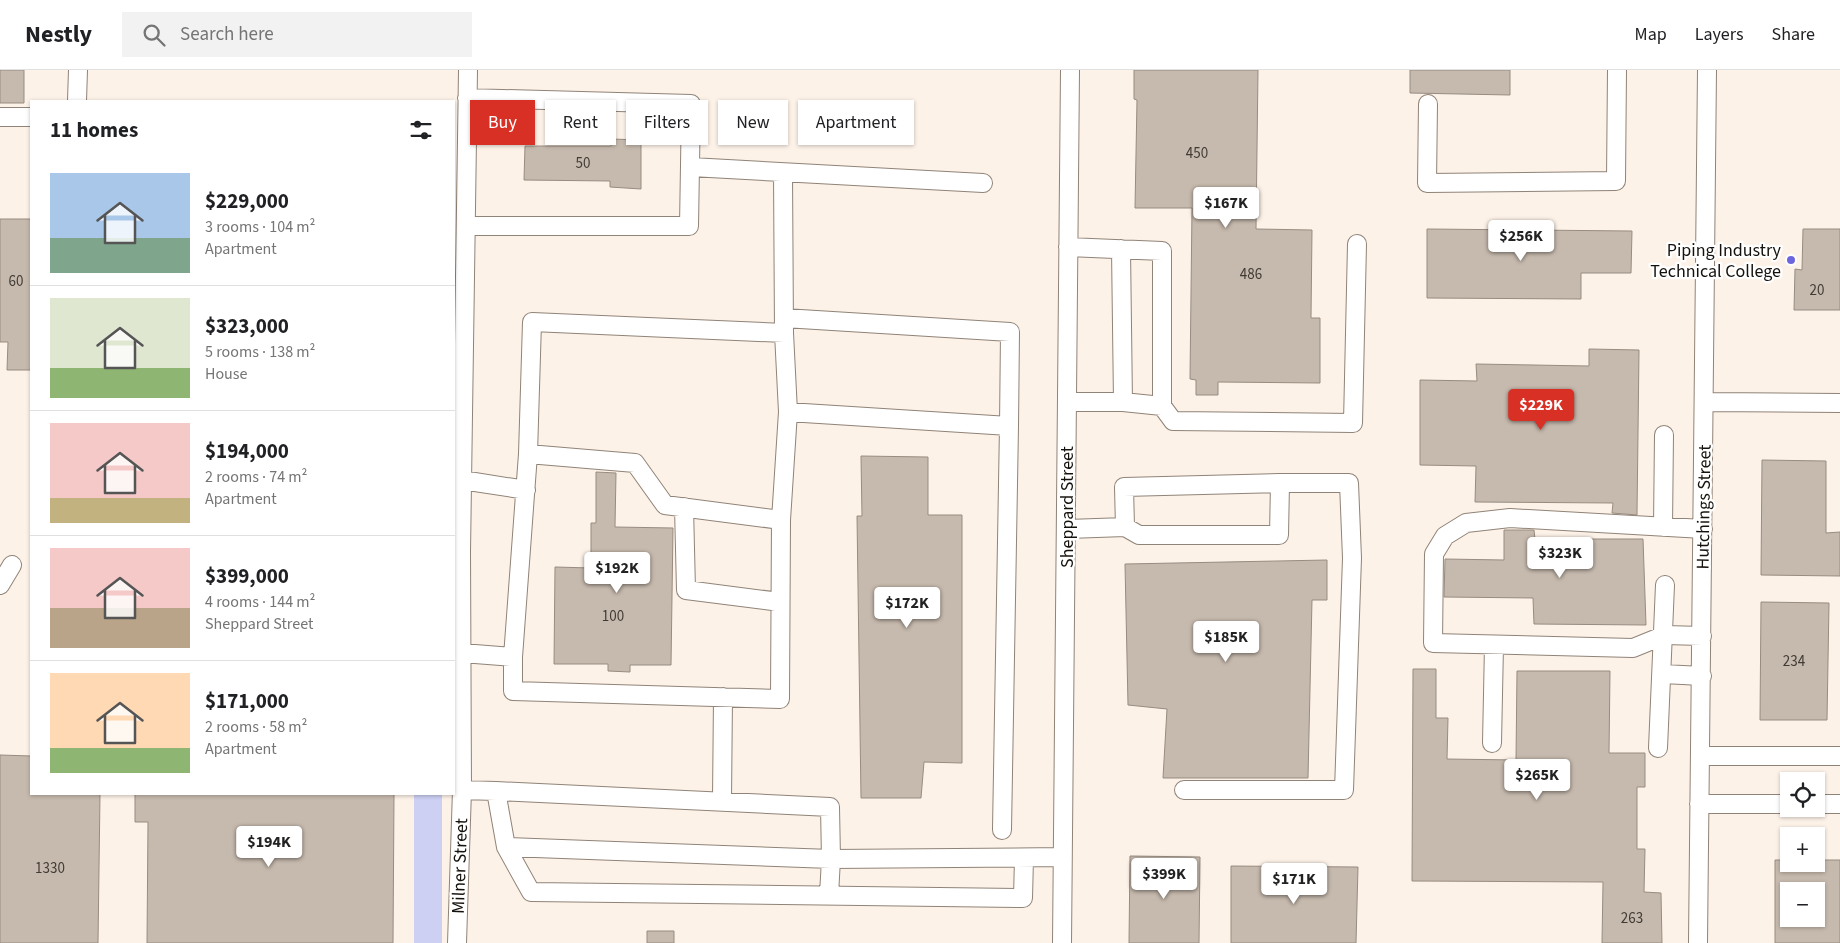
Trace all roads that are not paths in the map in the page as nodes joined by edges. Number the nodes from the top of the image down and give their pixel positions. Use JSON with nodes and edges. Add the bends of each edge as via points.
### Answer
{"nodes":[{"id":1,"x":78,"y":70,"type":"edge"},
{"id":2,"x":468,"y":70,"type":"edge"},
{"id":3,"x":1070,"y":70,"type":"edge"},
{"id":4,"x":1617,"y":70,"type":"edge"},
{"id":5,"x":1707,"y":70,"type":"edge"},
{"id":6,"x":468,"y":98,"type":"junction"},
{"id":7,"x":77,"y":100,"type":"edge"},
{"id":8,"x":1428,"y":104,"type":"dead end"},
{"id":9,"x":0,"y":117,"type":"edge"},
{"id":10,"x":30,"y":117,"type":"edge"},
{"id":11,"x":691,"y":167,"type":"junction"},
{"id":12,"x":783,"y":173,"type":"junction"},
{"id":13,"x":983,"y":182,"type":"dead end"},
{"id":14,"x":466,"y":226,"type":"junction"},
{"id":15,"x":1357,"y":244,"type":"dead end"},
{"id":16,"x":1068,"y":247,"type":"junction"},
{"id":17,"x":1121,"y":249,"type":"junction"},
{"id":18,"x":784,"y":325,"type":"junction"},
{"id":19,"x":1067,"y":402,"type":"junction"},
{"id":20,"x":1123,"y":402,"type":"junction"},
{"id":21,"x":1705,"y":402,"type":"junction"},
{"id":22,"x":1840,"y":403,"type":"edge"},
{"id":23,"x":1162,"y":406,"type":"junction"},
{"id":24,"x":788,"y":412,"type":"junction"},
{"id":25,"x":1009,"y":426,"type":"junction"},
{"id":26,"x":1664,"y":435,"type":"dead end"},
{"id":27,"x":528,"y":454,"type":"junction"},
{"id":28,"x":462,"y":480,"type":"junction"},
{"id":29,"x":1280,"y":483,"type":"junction"},
{"id":30,"x":526,"y":490,"type":"junction"},
{"id":31,"x":684,"y":507,"type":"junction"},
{"id":32,"x":781,"y":520,"type":"junction"},
{"id":33,"x":1126,"y":527,"type":"junction"},
{"id":34,"x":1663,"y":527,"type":"junction"},
{"id":35,"x":1068,"y":529,"type":"junction"},
{"id":36,"x":1703,"y":529,"type":"junction"},
{"id":37,"x":12,"y":565,"type":"dead end"},
{"id":38,"x":0,"y":585,"type":"edge"},
{"id":39,"x":1665,"y":585,"type":"dead end"},
{"id":40,"x":780,"y":602,"type":"junction"},
{"id":41,"x":1665,"y":635,"type":"junction"},
{"id":42,"x":1702,"y":636,"type":"junction"},
{"id":43,"x":1494,"y":645,"type":"junction"},
{"id":44,"x":462,"y":653,"type":"junction"},
{"id":45,"x":512,"y":657,"type":"junction"},
{"id":46,"x":1662,"y":674,"type":"junction"},
{"id":47,"x":1702,"y":676,"type":"junction"},
{"id":48,"x":723,"y":698,"type":"junction"},
{"id":49,"x":1492,"y":743,"type":"dead end"},
{"id":50,"x":1658,"y":748,"type":"dead end"},
{"id":51,"x":1701,"y":756,"type":"junction"},
{"id":52,"x":1840,"y":756,"type":"edge"},
{"id":53,"x":462,"y":790,"type":"junction"},
{"id":54,"x":1184,"y":790,"type":"dead end"},
{"id":55,"x":496,"y":791,"type":"junction"},
{"id":56,"x":722,"y":800,"type":"junction"},
{"id":57,"x":1699,"y":804,"type":"junction"},
{"id":58,"x":1780,"y":804,"type":"edge"},
{"id":59,"x":1825,"y":804,"type":"edge"},
{"id":60,"x":1840,"y":804,"type":"edge"},
{"id":61,"x":1002,"y":830,"type":"dead end"},
{"id":62,"x":506,"y":847,"type":"junction"},
{"id":63,"x":1062,"y":857,"type":"junction"},
{"id":64,"x":1024,"y":858,"type":"junction"},
{"id":65,"x":831,"y":859,"type":"junction"},
{"id":66,"x":829,"y":895,"type":"junction"},
{"id":67,"x":457,"y":943,"type":"edge"},
{"id":68,"x":1062,"y":943,"type":"edge"},
{"id":69,"x":1698,"y":943,"type":"edge"}],
"edges":[{"from":1,"to":7,"type":"street"},
{"from":2,"to":6,"type":"street","name":"Milner Street"},
{"from":3,"to":16,"type":"street","name":"Sheppard Street"},
{"from":4,"to":8,"type":"street","via":[[1616,181],[1427,184]]},
{"from":5,"to":21,"type":"street","name":"Hutchings Street"},
{"from":6,"to":11,"type":"street","via":[[691,104]]},
{"from":6,"to":14,"type":"street","name":"Milner Street"},
{"from":9,"to":10,"type":"street"},
{"from":11,"to":12,"type":"street"},
{"from":11,"to":14,"type":"street","via":[[689,226]]},
{"from":12,"to":13,"type":"street"},
{"from":12,"to":18,"type":"street"},
{"from":14,"to":28,"type":"street","name":"Milner Street"},
{"from":15,"to":23,"type":"street","via":[[1353,423],[1173,421]]},
{"from":16,"to":17,"type":"street"},
{"from":16,"to":19,"type":"street","name":"Sheppard Street"},
{"from":17,"to":20,"type":"street"},
{"from":17,"to":23,"type":"street","via":[[1162,251]]},
{"from":18,"to":24,"type":"street"},
{"from":18,"to":25,"type":"street","via":[[1010,332]]},
{"from":18,"to":27,"type":"street","via":[[532,322]]},
{"from":19,"to":20,"type":"street"},
{"from":19,"to":35,"type":"street","name":"Sheppard Street"},
{"from":20,"to":23,"type":"street"},
{"from":21,"to":22,"type":"street"},
{"from":21,"to":36,"type":"street","name":"Hutchings Street"},
{"from":24,"to":25,"type":"street"},
{"from":24,"to":32,"type":"street"},
{"from":25,"to":61,"type":"street"},
{"from":26,"to":34,"type":"street"},
{"from":27,"to":30,"type":"street"},
{"from":27,"to":31,"type":"street","via":[[635,464],[665,505]]},
{"from":28,"to":30,"type":"street"},
{"from":28,"to":44,"type":"street","name":"Milner Street"},
{"from":29,"to":33,"type":"street","via":[[1124,487]]},
{"from":29,"to":33,"type":"street","via":[[1279,535],[1139,535]]},
{"from":29,"to":54,"type":"street","via":[[1349,483],[1352,558],[1344,790]]},
{"from":30,"to":45,"type":"street"},
{"from":31,"to":32,"type":"street"},
{"from":31,"to":40,"type":"street","via":[[686,590]]},
{"from":32,"to":40,"type":"street"},
{"from":33,"to":35,"type":"street"},
{"from":34,"to":36,"type":"street"},
{"from":34,"to":43,"type":"street","via":[[1510,518],[1466,523],[1445,536],[1434,554],[1433,643]]},
{"from":35,"to":63,"type":"street","name":"Sheppard Street"},
{"from":36,"to":42,"type":"street","name":"Hutchings Street"},
{"from":37,"to":38,"type":"street"},
{"from":39,"to":41,"type":"street"},
{"from":40,"to":48,"type":"street","via":[[780,699]]},
{"from":41,"to":42,"type":"street"},
{"from":41,"to":43,"type":"street","via":[[1633,648]]},
{"from":41,"to":46,"type":"street"},
{"from":42,"to":47,"type":"street","name":"Hutchings Street"},
{"from":43,"to":49,"type":"street"},
{"from":44,"to":45,"type":"street"},
{"from":44,"to":53,"type":"street","name":"Milner Street"},
{"from":45,"to":48,"type":"street","via":[[513,691]]},
{"from":46,"to":47,"type":"street"},
{"from":46,"to":50,"type":"street"},
{"from":47,"to":51,"type":"street","name":"Hutchings Street"},
{"from":48,"to":56,"type":"street"},
{"from":51,"to":52,"type":"street"},
{"from":51,"to":57,"type":"street","name":"Hutchings Street"},
{"from":53,"to":55,"type":"street"},
{"from":53,"to":67,"type":"street","name":"Milner Street"},
{"from":55,"to":56,"type":"street"},
{"from":55,"to":62,"type":"street"},
{"from":56,"to":65,"type":"street","via":[[830,807]]},
{"from":57,"to":58,"type":"street"},
{"from":57,"to":69,"type":"street","name":"Hutchings Street"},
{"from":59,"to":60,"type":"street"},
{"from":62,"to":65,"type":"street"},
{"from":62,"to":66,"type":"street","via":[[530,892]]},
{"from":63,"to":64,"type":"street"},
{"from":63,"to":68,"type":"street","name":"Sheppard Street"},
{"from":64,"to":65,"type":"street"},
{"from":64,"to":66,"type":"street","via":[[1023,898]]},
{"from":65,"to":66,"type":"street"}]}
